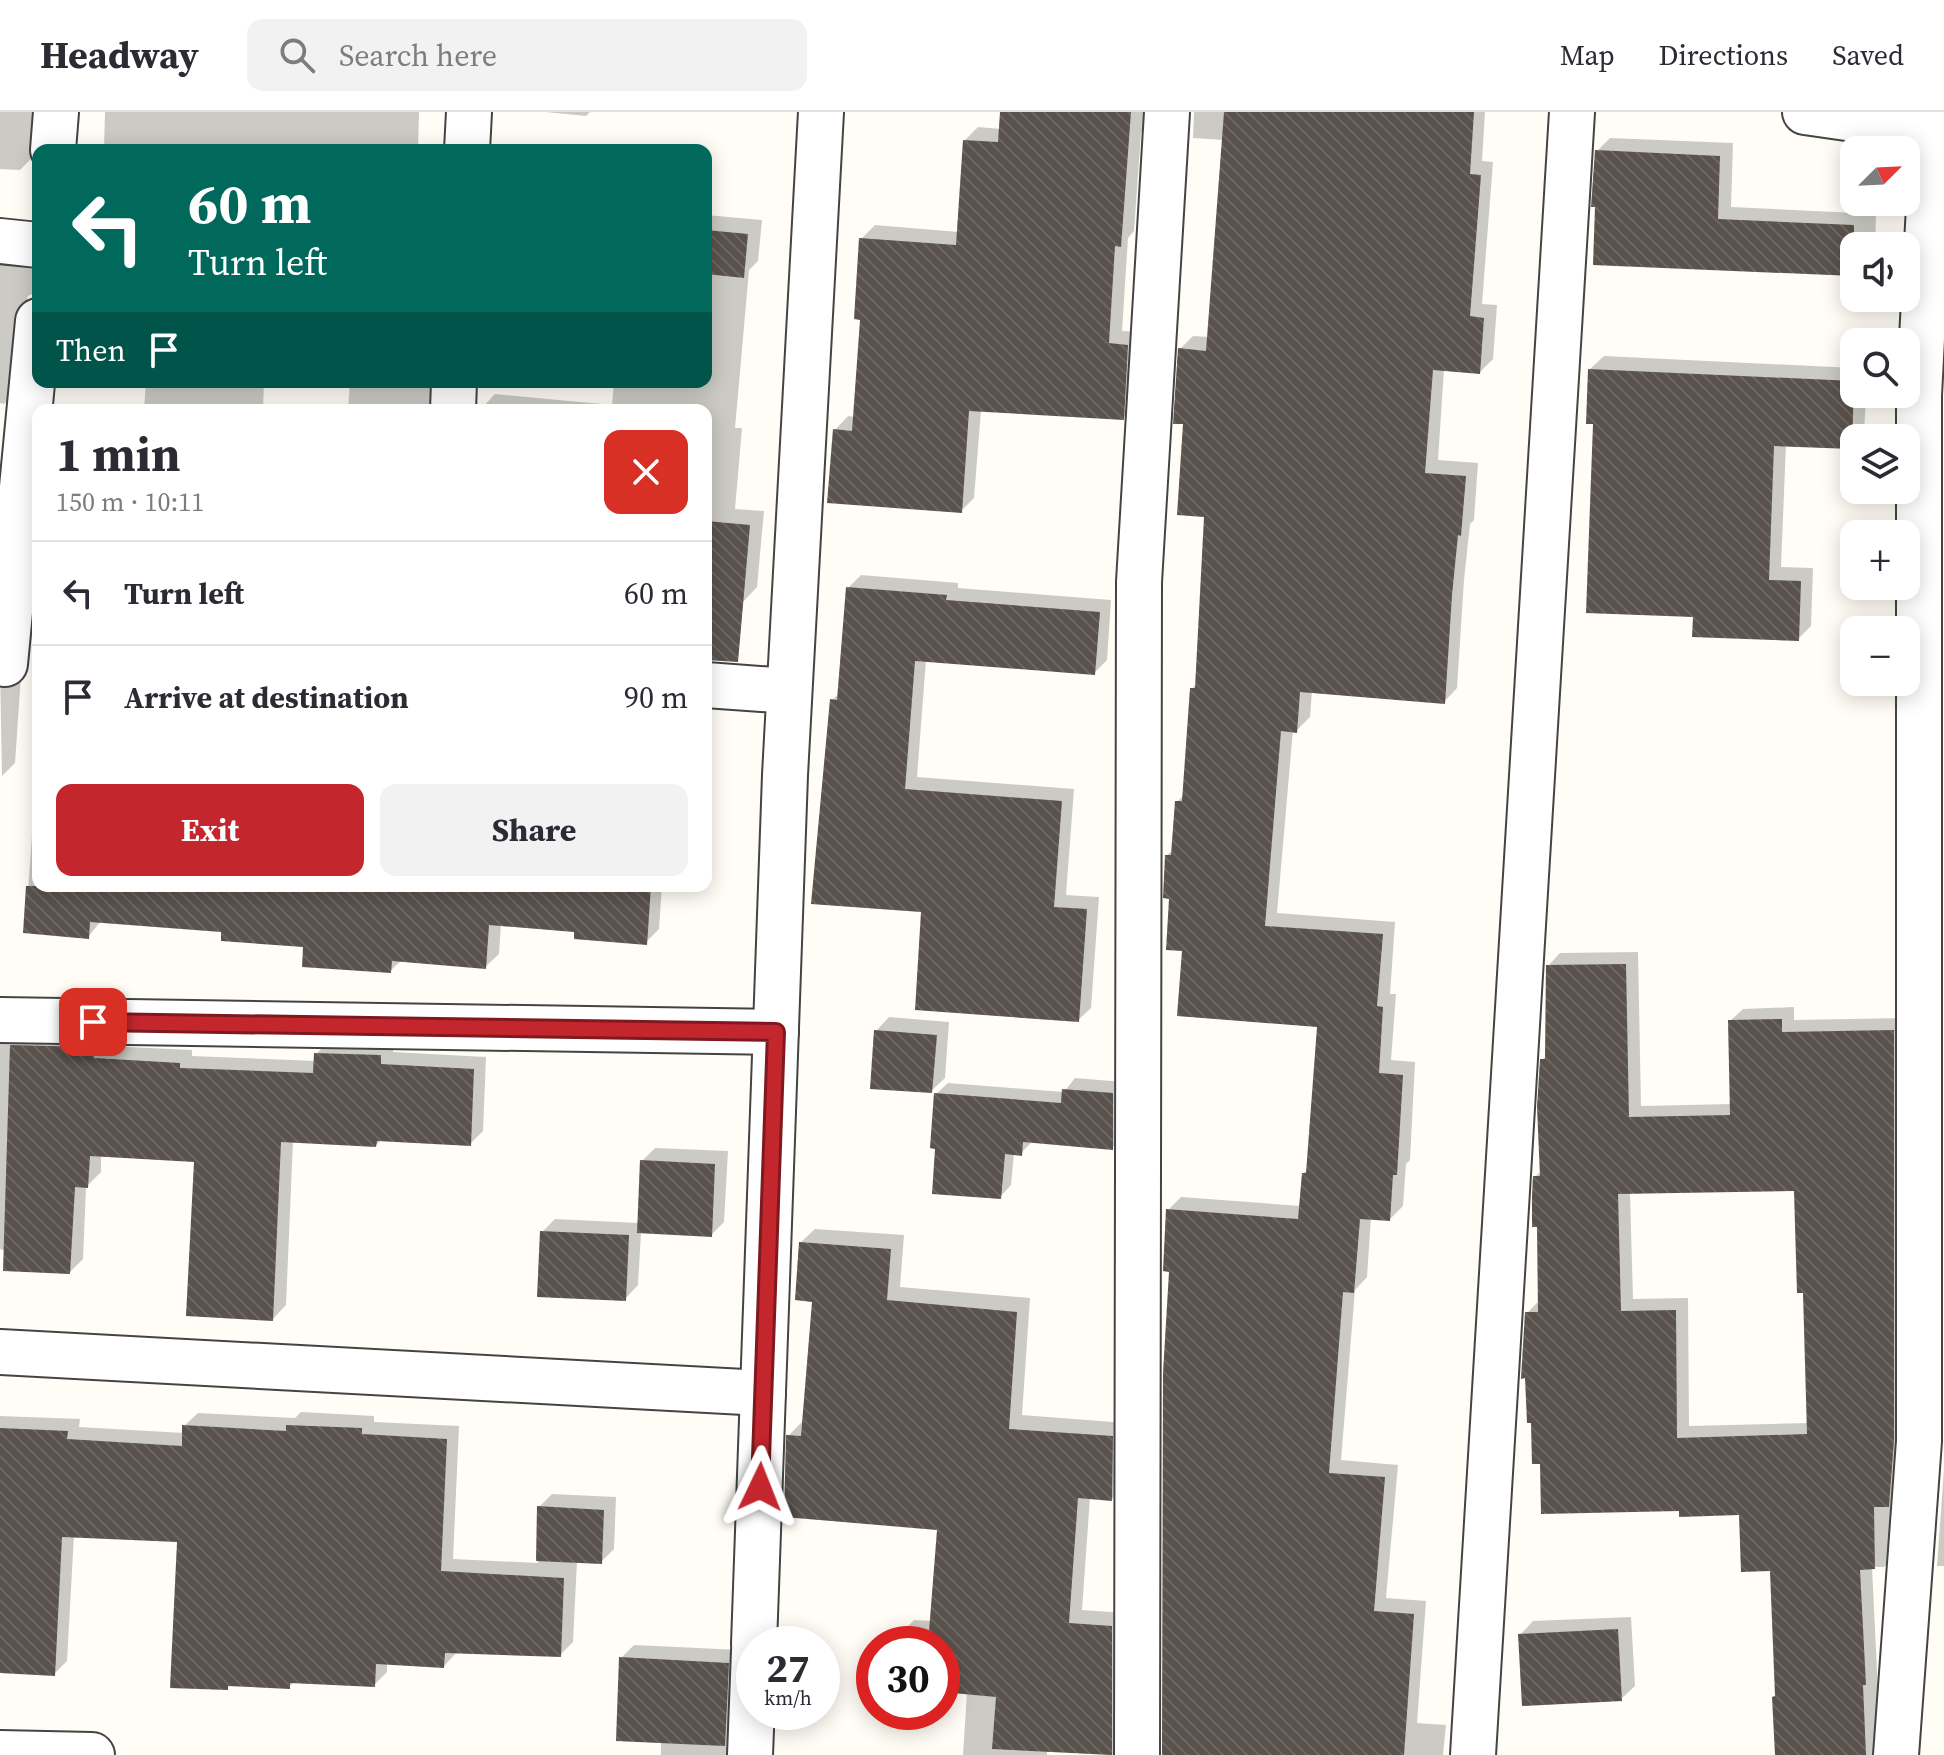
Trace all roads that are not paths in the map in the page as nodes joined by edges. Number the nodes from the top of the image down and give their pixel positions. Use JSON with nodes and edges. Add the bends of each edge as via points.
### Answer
{"nodes":[{"id":1,"x":56,"y":112,"type":"edge"},
{"id":2,"x":469,"y":112,"type":"edge"},
{"id":3,"x":821,"y":112,"type":"edge"},
{"id":4,"x":1167,"y":112,"type":"edge"},
{"id":5,"x":1572,"y":112,"type":"edge"},
{"id":6,"x":1805,"y":112,"type":"edge"},
{"id":7,"x":1937,"y":125,"type":"edge"},
{"id":8,"x":53,"y":144,"type":"edge"},
{"id":9,"x":467,"y":144,"type":"edge"},
{"id":10,"x":0,"y":241,"type":"edge"},
{"id":11,"x":32,"y":244,"type":"edge"},
{"id":12,"x":32,"y":407,"type":"edge"},
{"id":13,"x":14,"y":664,"type":"edge"},
{"id":14,"x":712,"y":685,"type":"edge"},
{"id":15,"x":789,"y":691,"type":"junction"},
{"id":16,"x":0,"y":1020,"type":"edge"},
{"id":17,"x":776,"y":1032,"type":"junction"},
{"id":18,"x":0,"y":1352,"type":"edge"},
{"id":19,"x":763,"y":1393,"type":"junction"},
{"id":20,"x":755,"y":1626,"type":"edge"},
{"id":21,"x":751,"y":1730,"type":"edge"},
{"id":22,"x":0,"y":1753,"type":"edge"},
{"id":23,"x":92,"y":1755,"type":"edge"},
{"id":24,"x":750,"y":1755,"type":"edge"},
{"id":25,"x":1137,"y":1755,"type":"edge"},
{"id":26,"x":1473,"y":1755,"type":"edge"},
{"id":27,"x":1896,"y":1755,"type":"edge"}],
"edges":[{"from":1,"to":8,"type":"street"},
{"from":2,"to":9,"type":"street"},
{"from":3,"to":15,"type":"street"},
{"from":4,"to":25,"type":"street","via":[[1139,582]]},
{"from":5,"to":26,"type":"street"},
{"from":6,"to":7,"type":"street"},
{"from":7,"to":27,"type":"street","via":[[1919,395],[1919,1441]]},
{"from":10,"to":11,"type":"street"},
{"from":12,"to":13,"type":"street"},
{"from":14,"to":15,"type":"street"},
{"from":15,"to":17,"type":"street"},
{"from":16,"to":17,"type":"street"},
{"from":17,"to":19,"type":"street"},
{"from":18,"to":19,"type":"street"},
{"from":19,"to":20,"type":"street"},
{"from":21,"to":24,"type":"street"},
{"from":22,"to":23,"type":"street"}]}
